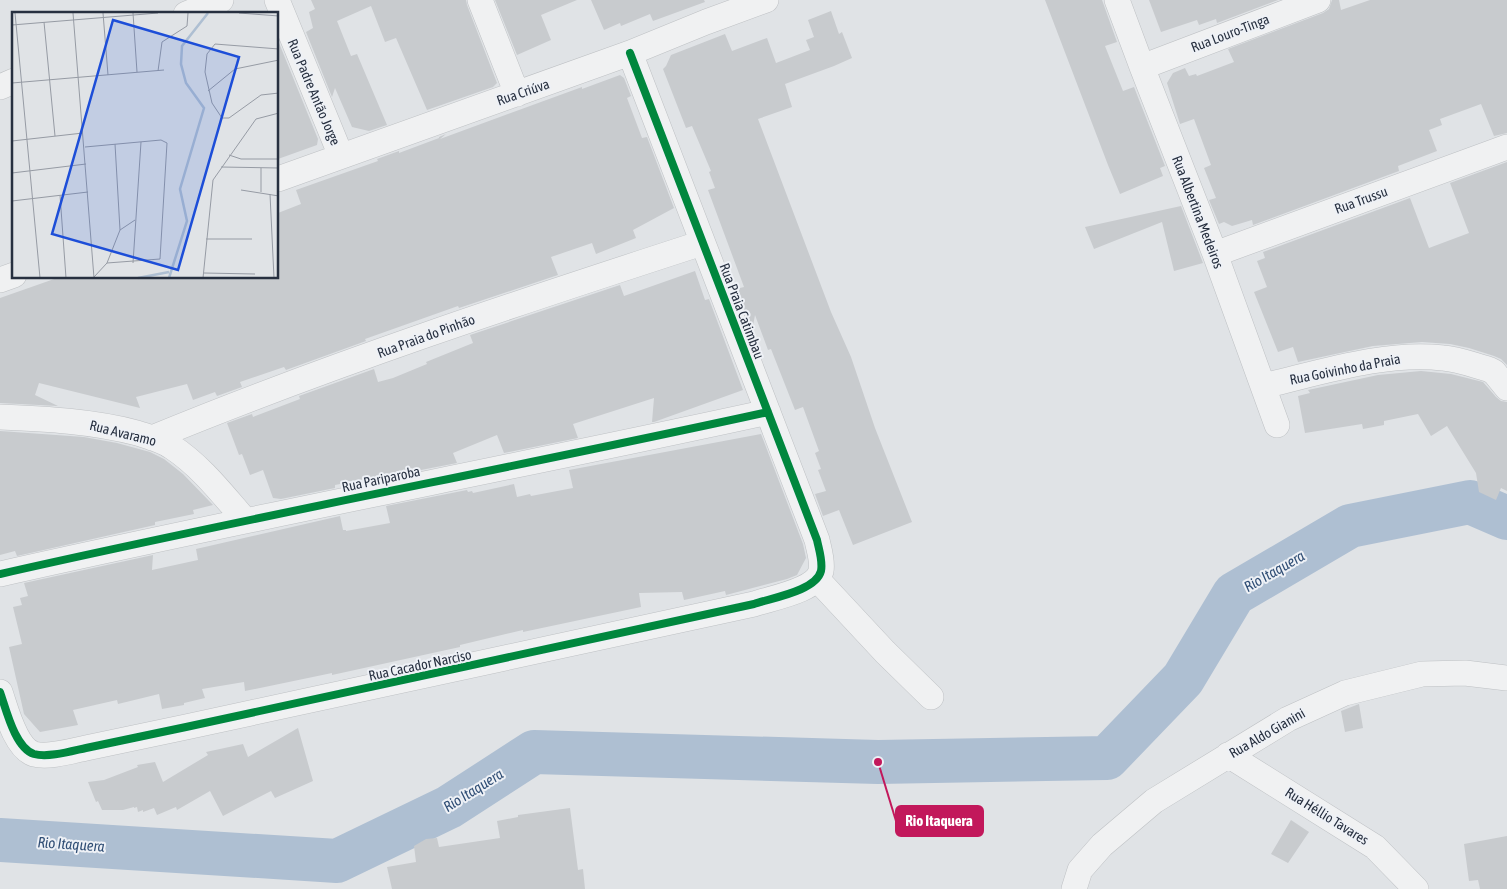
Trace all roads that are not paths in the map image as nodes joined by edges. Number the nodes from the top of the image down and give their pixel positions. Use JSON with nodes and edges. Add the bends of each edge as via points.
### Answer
{"nodes":[{"id":1,"x":221,"y":0,"type":"edge"},
{"id":2,"x":277,"y":0,"type":"edge"},
{"id":3,"x":480,"y":0,"type":"edge"},
{"id":4,"x":766,"y":0,"type":"edge"},
{"id":5,"x":1117,"y":0,"type":"edge"},
{"id":6,"x":1318,"y":0,"type":"edge"},
{"id":7,"x":711,"y":9,"type":"edge"},
{"id":8,"x":191,"y":12,"type":"edge"},
{"id":9,"x":630,"y":54,"type":"junction"},
{"id":10,"x":1142,"y":67,"type":"junction"},
{"id":11,"x":12,"y":82,"type":"edge"},
{"id":12,"x":0,"y":87,"type":"edge"},
{"id":13,"x":517,"y":94,"type":"junction"},
{"id":14,"x":1507,"y":147,"type":"edge"},
{"id":15,"x":341,"y":156,"type":"junction"},
{"id":16,"x":279,"y":179,"type":"edge"},
{"id":17,"x":702,"y":243,"type":"junction"},
{"id":18,"x":1215,"y":254,"type":"junction"},
{"id":19,"x":12,"y":276,"type":"edge"},
{"id":20,"x":0,"y":280,"type":"edge"},
{"id":21,"x":1263,"y":386,"type":"junction"},
{"id":22,"x":1507,"y":388,"type":"edge"},
{"id":23,"x":768,"y":412,"type":"junction"},
{"id":24,"x":0,"y":417,"type":"edge"},
{"id":25,"x":1277,"y":425,"type":"dead end"},
{"id":26,"x":152,"y":438,"type":"junction"},
{"id":27,"x":246,"y":520,"type":"junction"},
{"id":28,"x":0,"y":574,"type":"edge"},
{"id":29,"x":817,"y":579,"type":"junction"},
{"id":30,"x":1507,"y":678,"type":"edge"},
{"id":31,"x":0,"y":692,"type":"edge"},
{"id":32,"x":931,"y":698,"type":"dead end"},
{"id":33,"x":1228,"y":755,"type":"junction"},
{"id":34,"x":1074,"y":889,"type":"edge"},
{"id":35,"x":1416,"y":889,"type":"edge"}],
"edges":[{"from":1,"to":8,"type":"street"},
{"from":2,"to":15,"type":"street","name":"Rua Padre Antão Jorge"},
{"from":3,"to":13,"type":"street"},
{"from":4,"to":7,"type":"street","name":"Rua Criúva"},
{"from":5,"to":10,"type":"street","name":"Rua Albertina Medeiros"},
{"from":6,"to":10,"type":"street","name":"Rua Louro-Tinga"},
{"from":7,"to":9,"type":"street","name":"Rua Criúva"},
{"from":9,"to":13,"type":"street","name":"Rua Criúva"},
{"from":9,"to":17,"type":"street","name":"Rua Praia Catimbau"},
{"from":10,"to":18,"type":"street","name":"Rua Albertina Medeiros"},
{"from":11,"to":12,"type":"street"},
{"from":13,"to":15,"type":"street","name":"Rua Criúva"},
{"from":14,"to":18,"type":"street","name":"Rua Trussu"},
{"from":15,"to":16,"type":"street","name":"Rua Criúva"},
{"from":17,"to":23,"type":"street","name":"Rua Praia Catimbau"},
{"from":17,"to":26,"type":"street","name":"Rua Praia do Pinhão","via":[[497,310]]},
{"from":18,"to":21,"type":"street","name":"Rua Albertina Medeiros"},
{"from":19,"to":20,"type":"street"},
{"from":21,"to":22,"type":"street","name":"Rua Goivinho da Praia","via":[[1354,365],[1418,357],[1444,358],[1488,369]]},
{"from":21,"to":25,"type":"street","name":"Rua Albertina Medeiros"},
{"from":23,"to":27,"type":"street","name":"Rua Pariparoba"},
{"from":23,"to":29,"type":"street","name":"Rua Praia Catimbau","via":[[817,540],[822,562]]},
{"from":24,"to":26,"type":"street","name":"Rua Avaramo","via":[[75,421]]},
{"from":26,"to":27,"type":"street","name":"Rua Avaramo","via":[[172,447],[192,462]]},
{"from":27,"to":28,"type":"street","name":"Rua Pariparoba"},
{"from":29,"to":31,"type":"street","name":"Rua Cacador Narciso","via":[[801,589],[754,604],[411,680],[50,754],[36,754],[24,748]]},
{"from":29,"to":32,"type":"street"},
{"from":30,"to":33,"type":"street","name":"Rua Aldo Gianini","via":[[1465,673],[1422,674],[1345,693],[1288,719]]},
{"from":33,"to":34,"type":"street","name":"Rua Aldo Gianini","via":[[1154,802],[1102,845],[1080,870]]},
{"from":33,"to":35,"type":"street","name":"Rua Héllio Tavares","via":[[1375,847]]}]}
